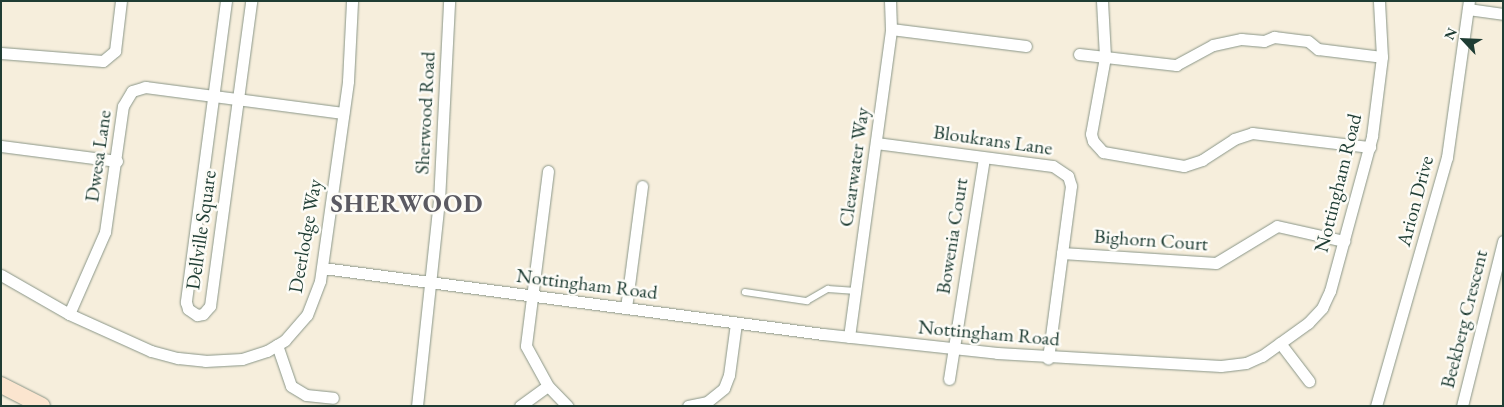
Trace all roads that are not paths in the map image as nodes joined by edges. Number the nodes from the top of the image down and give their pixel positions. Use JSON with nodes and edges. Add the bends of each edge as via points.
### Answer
{"nodes":[{"id":1,"x":121,"y":1,"type":"edge"},
{"id":2,"x":226,"y":1,"type":"edge"},
{"id":3,"x":251,"y":1,"type":"edge"},
{"id":4,"x":352,"y":1,"type":"edge"},
{"id":5,"x":450,"y":1,"type":"edge"},
{"id":6,"x":890,"y":1,"type":"edge"},
{"id":7,"x":1102,"y":1,"type":"edge"},
{"id":8,"x":1378,"y":1,"type":"edge"},
{"id":9,"x":1468,"y":5,"type":"edge"},
{"id":10,"x":1503,"y":14,"type":"edge"},
{"id":11,"x":891,"y":29,"type":"junction"},
{"id":12,"x":1026,"y":46,"type":"dead end"},
{"id":13,"x":1,"y":53,"type":"edge"},
{"id":14,"x":1079,"y":54,"type":"dead end"},
{"id":15,"x":1105,"y":57,"type":"junction"},
{"id":16,"x":1382,"y":57,"type":"junction"},
{"id":17,"x":214,"y":96,"type":"junction"},
{"id":18,"x":238,"y":99,"type":"junction"},
{"id":19,"x":343,"y":113,"type":"junction"},
{"id":20,"x":876,"y":144,"type":"junction"},
{"id":21,"x":1,"y":146,"type":"edge"},
{"id":22,"x":1370,"y":147,"type":"junction"},
{"id":23,"x":984,"y":159,"type":"junction"},
{"id":24,"x":117,"y":161,"type":"junction"},
{"id":25,"x":548,"y":171,"type":"dead end"},
{"id":26,"x":642,"y":186,"type":"dead end"},
{"id":27,"x":1344,"y":240,"type":"junction"},
{"id":28,"x":1503,"y":241,"type":"edge"},
{"id":29,"x":1062,"y":253,"type":"junction"},
{"id":30,"x":322,"y":268,"type":"junction"},
{"id":31,"x":1,"y":275,"type":"edge"},
{"id":32,"x":431,"y":283,"type":"junction"},
{"id":33,"x":856,"y":291,"type":"junction"},
{"id":34,"x":745,"y":292,"type":"dead end"},
{"id":35,"x":532,"y":296,"type":"junction"},
{"id":36,"x":626,"y":308,"type":"junction"},
{"id":37,"x":68,"y":314,"type":"junction"},
{"id":38,"x":736,"y":323,"type":"junction"},
{"id":39,"x":849,"y":337,"type":"junction"},
{"id":40,"x":1280,"y":343,"type":"junction"},
{"id":41,"x":277,"y":345,"type":"junction"},
{"id":42,"x":953,"y":349,"type":"junction"},
{"id":43,"x":1048,"y":358,"type":"junction"},
{"id":44,"x":949,"y":378,"type":"dead end"},
{"id":45,"x":1309,"y":381,"type":"dead end"},
{"id":46,"x":1,"y":386,"type":"edge"},
{"id":47,"x":548,"y":386,"type":"junction"},
{"id":48,"x":333,"y":398,"type":"dead end"},
{"id":49,"x":42,"y":406,"type":"edge"},
{"id":50,"x":417,"y":406,"type":"edge"},
{"id":51,"x":520,"y":406,"type":"edge"},
{"id":52,"x":567,"y":406,"type":"edge"},
{"id":53,"x":688,"y":406,"type":"edge"},
{"id":54,"x":1376,"y":406,"type":"edge"},
{"id":55,"x":1462,"y":406,"type":"edge"}],
"edges":[{"from":1,"to":13,"type":"street","via":[[115,51],[103,61]]},
{"from":2,"to":17,"type":"street","name":"Dellville Square"},
{"from":3,"to":18,"type":"street","name":"Dellville Square"},
{"from":4,"to":19,"type":"street","name":"Deerlodge Way"},
{"from":5,"to":32,"type":"street","name":"Sherwood Road"},
{"from":6,"to":11,"type":"street","name":"Clearwater Way"},
{"from":7,"to":15,"type":"street"},
{"from":8,"to":16,"type":"street","name":"Nottingham Road"},
{"from":9,"to":10,"type":"street"},
{"from":9,"to":54,"type":"street","name":"Arion Drive","via":[[1455,109],[1441,182]]},
{"from":11,"to":12,"type":"street"},
{"from":11,"to":20,"type":"street","name":"Clearwater Way"},
{"from":14,"to":15,"type":"street"},
{"from":15,"to":16,"type":"street","via":[[1176,65],[1213,45],[1241,39],[1264,41],[1274,37],[1308,41],[1318,49]]},
{"from":15,"to":22,"type":"street","via":[[1091,134],[1103,152],[1184,166],[1252,133]]},
{"from":16,"to":22,"type":"street","name":"Nottingham Road"},
{"from":17,"to":18,"type":"street","name":"Dwesa Lane"},
{"from":17,"to":18,"type":"street","name":"Dellville Square","via":[[186,302],[188,309],[196,315],[204,314],[210,306]]},
{"from":17,"to":24,"type":"street","name":"Dwesa Lane","via":[[145,87],[132,91],[124,106]]},
{"from":18,"to":19,"type":"street","name":"Dwesa Lane"},
{"from":19,"to":30,"type":"street","name":"Deerlodge Way"},
{"from":20,"to":23,"type":"street","name":"Bloukrans Lane"},
{"from":20,"to":33,"type":"street","name":"Clearwater Way"},
{"from":21,"to":24,"type":"street"},
{"from":22,"to":27,"type":"street","name":"Nottingham Road"},
{"from":23,"to":29,"type":"street","name":"Bloukrans Lane","via":[[1053,166],[1068,176],[1071,186]]},
{"from":23,"to":42,"type":"street","name":"Bowenia Court"},
{"from":24,"to":37,"type":"street","name":"Dwesa Lane","via":[[105,232]]},
{"from":25,"to":35,"type":"street"},
{"from":26,"to":36,"type":"street"},
{"from":27,"to":29,"type":"street","name":"Bighorn Court","via":[[1277,226],[1216,263]]},
{"from":27,"to":40,"type":"street","name":"Nottingham Road","via":[[1322,308],[1308,323]]},
{"from":28,"to":55,"type":"street","name":"Beekberg Crescent"},
{"from":29,"to":43,"type":"street","name":"Bloukrans Lane"},
{"from":30,"to":32,"type":"street","name":"Nottingham Road"},
{"from":30,"to":41,"type":"street","name":"Deerlodge Way","via":[[317,293],[307,315]]},
{"from":31,"to":37,"type":"street","name":"Deerlodge Way"},
{"from":32,"to":35,"type":"street","name":"Nottingham Road"},
{"from":32,"to":50,"type":"street","name":"Sherwood Road"},
{"from":33,"to":34,"type":"lane","via":[[828,289],[807,302]]},
{"from":33,"to":39,"type":"street","name":"Clearwater Way"},
{"from":35,"to":36,"type":"street","name":"Nottingham Road"},
{"from":35,"to":47,"type":"street","via":[[526,346]]},
{"from":36,"to":38,"type":"street","name":"Nottingham Road"},
{"from":37,"to":41,"type":"street","name":"Deerlodge Way","via":[[151,351],[191,361],[242,359]]},
{"from":38,"to":39,"type":"street","name":"Nottingham Road"},
{"from":38,"to":53,"type":"street","via":[[729,375],[724,388],[707,402]]},
{"from":39,"to":42,"type":"street","name":"Nottingham Road"},
{"from":40,"to":43,"type":"street","name":"Nottingham Road","via":[[1255,360],[1230,366]]},
{"from":40,"to":45,"type":"street"},
{"from":41,"to":48,"type":"street","via":[[291,386],[306,395]]},
{"from":42,"to":43,"type":"street","name":"Nottingham Road"},
{"from":42,"to":44,"type":"street","name":"Bowenia Court"},
{"from":46,"to":49,"type":"main road"},
{"from":47,"to":51,"type":"street"},
{"from":47,"to":52,"type":"street"}]}
